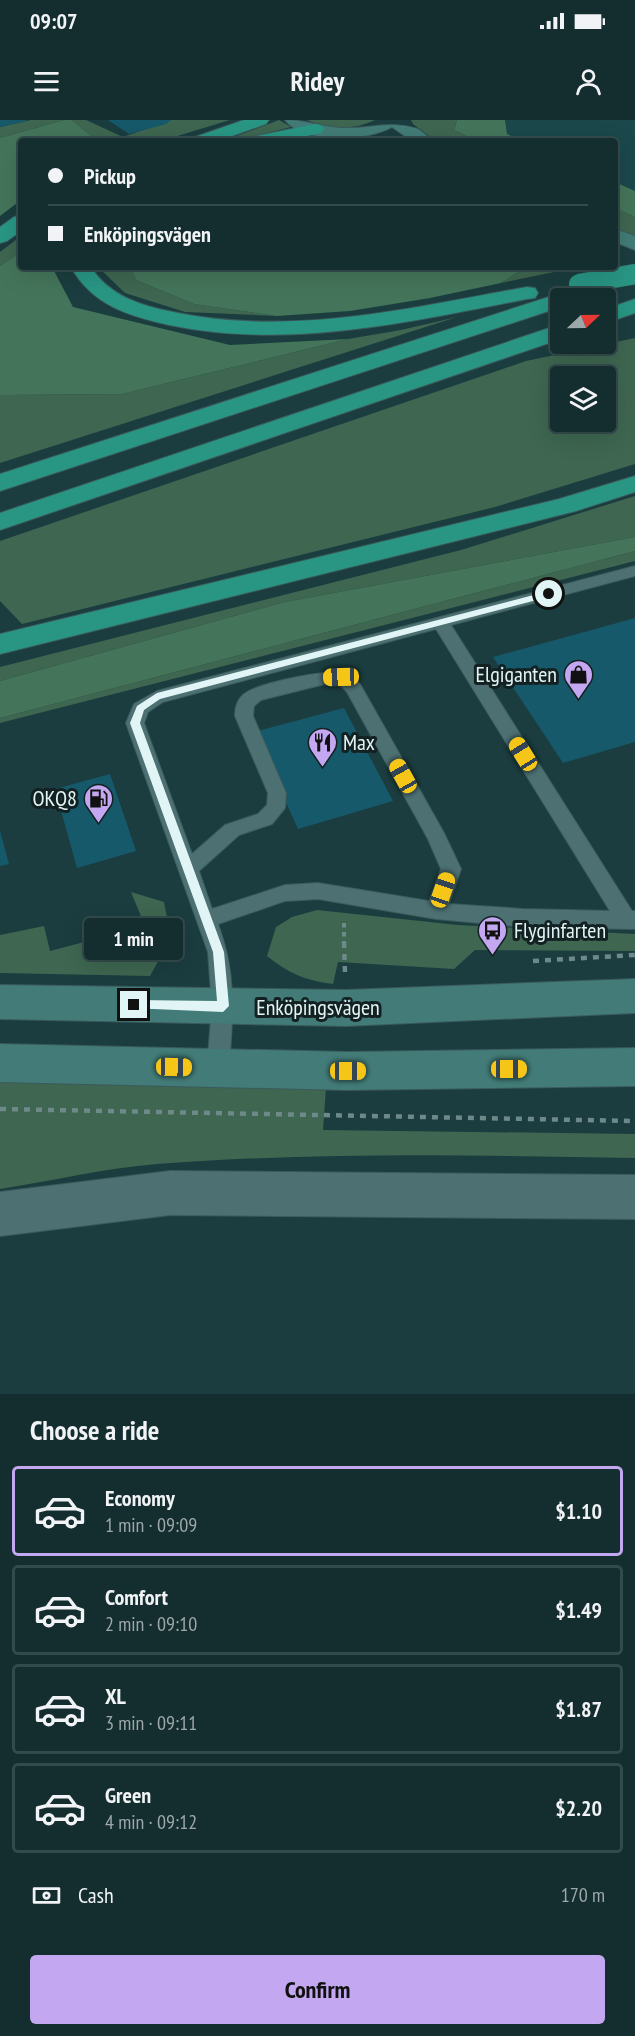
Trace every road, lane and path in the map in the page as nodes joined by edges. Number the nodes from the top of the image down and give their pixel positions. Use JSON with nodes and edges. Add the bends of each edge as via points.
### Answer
{"nodes":[{"id":1,"x":260,"y":120,"type":"edge"},
{"id":2,"x":294,"y":120,"type":"edge"},
{"id":3,"x":393,"y":120,"type":"edge"},
{"id":4,"x":315,"y":129,"type":"junction"},
{"id":5,"x":351,"y":132,"type":"junction"},
{"id":6,"x":209,"y":138,"type":"edge"},
{"id":7,"x":272,"y":138,"type":"edge"},
{"id":8,"x":365,"y":138,"type":"edge"},
{"id":9,"x":419,"y":138,"type":"edge"},
{"id":10,"x":18,"y":223,"type":"edge"},
{"id":11,"x":618,"y":236,"type":"edge"},
{"id":12,"x":0,"y":237,"type":"edge"},
{"id":13,"x":635,"y":244,"type":"edge"},
{"id":14,"x":618,"y":269,"type":"edge"},
{"id":15,"x":83,"y":270,"type":"edge"},
{"id":16,"x":635,"y":276,"type":"edge"},
{"id":17,"x":592,"y":288,"type":"edge"},
{"id":18,"x":550,"y":296,"type":"edge"},
{"id":19,"x":550,"y":301,"type":"edge"},
{"id":20,"x":550,"y":335,"type":"edge"},
{"id":21,"x":0,"y":483,"type":"edge"},
{"id":22,"x":635,"y":484,"type":"edge"},
{"id":23,"x":635,"y":499,"type":"edge"},
{"id":24,"x":567,"y":505,"type":"junction"},
{"id":25,"x":0,"y":522,"type":"edge"},
{"id":26,"x":635,"y":571,"type":"edge"},
{"id":27,"x":441,"y":623,"type":"junction"},
{"id":28,"x":0,"y":644,"type":"edge"},
{"id":29,"x":187,"y":870,"type":"junction"},
{"id":30,"x":436,"y":911,"type":"junction"},
{"id":31,"x":208,"y":919,"type":"junction"},
{"id":32,"x":631,"y":920,"type":"edge"},
{"id":33,"x":635,"y":996,"type":"edge"},
{"id":34,"x":0,"y":1002,"type":"edge"},
{"id":35,"x":223,"y":1006,"type":"junction"},
{"id":36,"x":0,"y":1063,"type":"edge"},
{"id":37,"x":635,"y":1067,"type":"edge"},
{"id":38,"x":218,"y":1068,"type":"junction"},
{"id":39,"x":0,"y":1109,"type":"edge"},
{"id":40,"x":635,"y":1121,"type":"edge"},
{"id":41,"x":635,"y":1197,"type":"edge"},
{"id":42,"x":0,"y":1215,"type":"edge"}],
"edges":[{"from":1,"to":6,"type":"highway"},
{"from":2,"to":4,"type":"street"},
{"from":3,"to":5,"type":"street","via":[[377,128]]},
{"from":3,"to":9,"type":"street"},
{"from":4,"to":5,"type":"street"},
{"from":4,"to":7,"type":"highway"},
{"from":5,"to":8,"type":"street"},
{"from":10,"to":12,"type":"highway"},
{"from":11,"to":13,"type":"street"},
{"from":14,"to":16,"type":"street"},
{"from":15,"to":18,"type":"highway","via":[[100,291],[125,307],[175,321],[270,329]]},
{"from":16,"to":17,"type":"highway","bridge":true},
{"from":19,"to":21,"type":"highway"},
{"from":20,"to":25,"type":"highway"},
{"from":22,"to":24,"type":"highway"},
{"from":23,"to":24,"type":"highway"},
{"from":24,"to":28,"type":"highway"},
{"from":26,"to":27,"type":"lane"},
{"from":27,"to":29,"type":"lane","via":[[157,697],[140,708],[135,723]]},
{"from":27,"to":32,"type":"lane"},
{"from":29,"to":30,"type":"lane","via":[[232,830],[265,819],[276,808],[277,793],[243,716],[248,700],[255,695],[341,677],[358,695],[450,869]]},
{"from":29,"to":31,"type":"lane"},
{"from":30,"to":31,"type":"lane","via":[[318,891],[285,893]]},
{"from":30,"to":32,"type":"lane"},
{"from":31,"to":35,"type":"lane","via":[[218,952]]},
{"from":33,"to":35,"type":"street","name":"Enköpingsvägen","via":[[356,1008]]},
{"from":34,"to":35,"type":"street","name":"Enköpingsvägen"},
{"from":35,"to":38,"type":"lane"},
{"from":36,"to":38,"type":"street"},
{"from":37,"to":38,"type":"street","via":[[348,1071]]},
{"from":39,"to":40,"type":"path"},
{"from":41,"to":42,"type":"street","via":[[170,1192]]}]}
